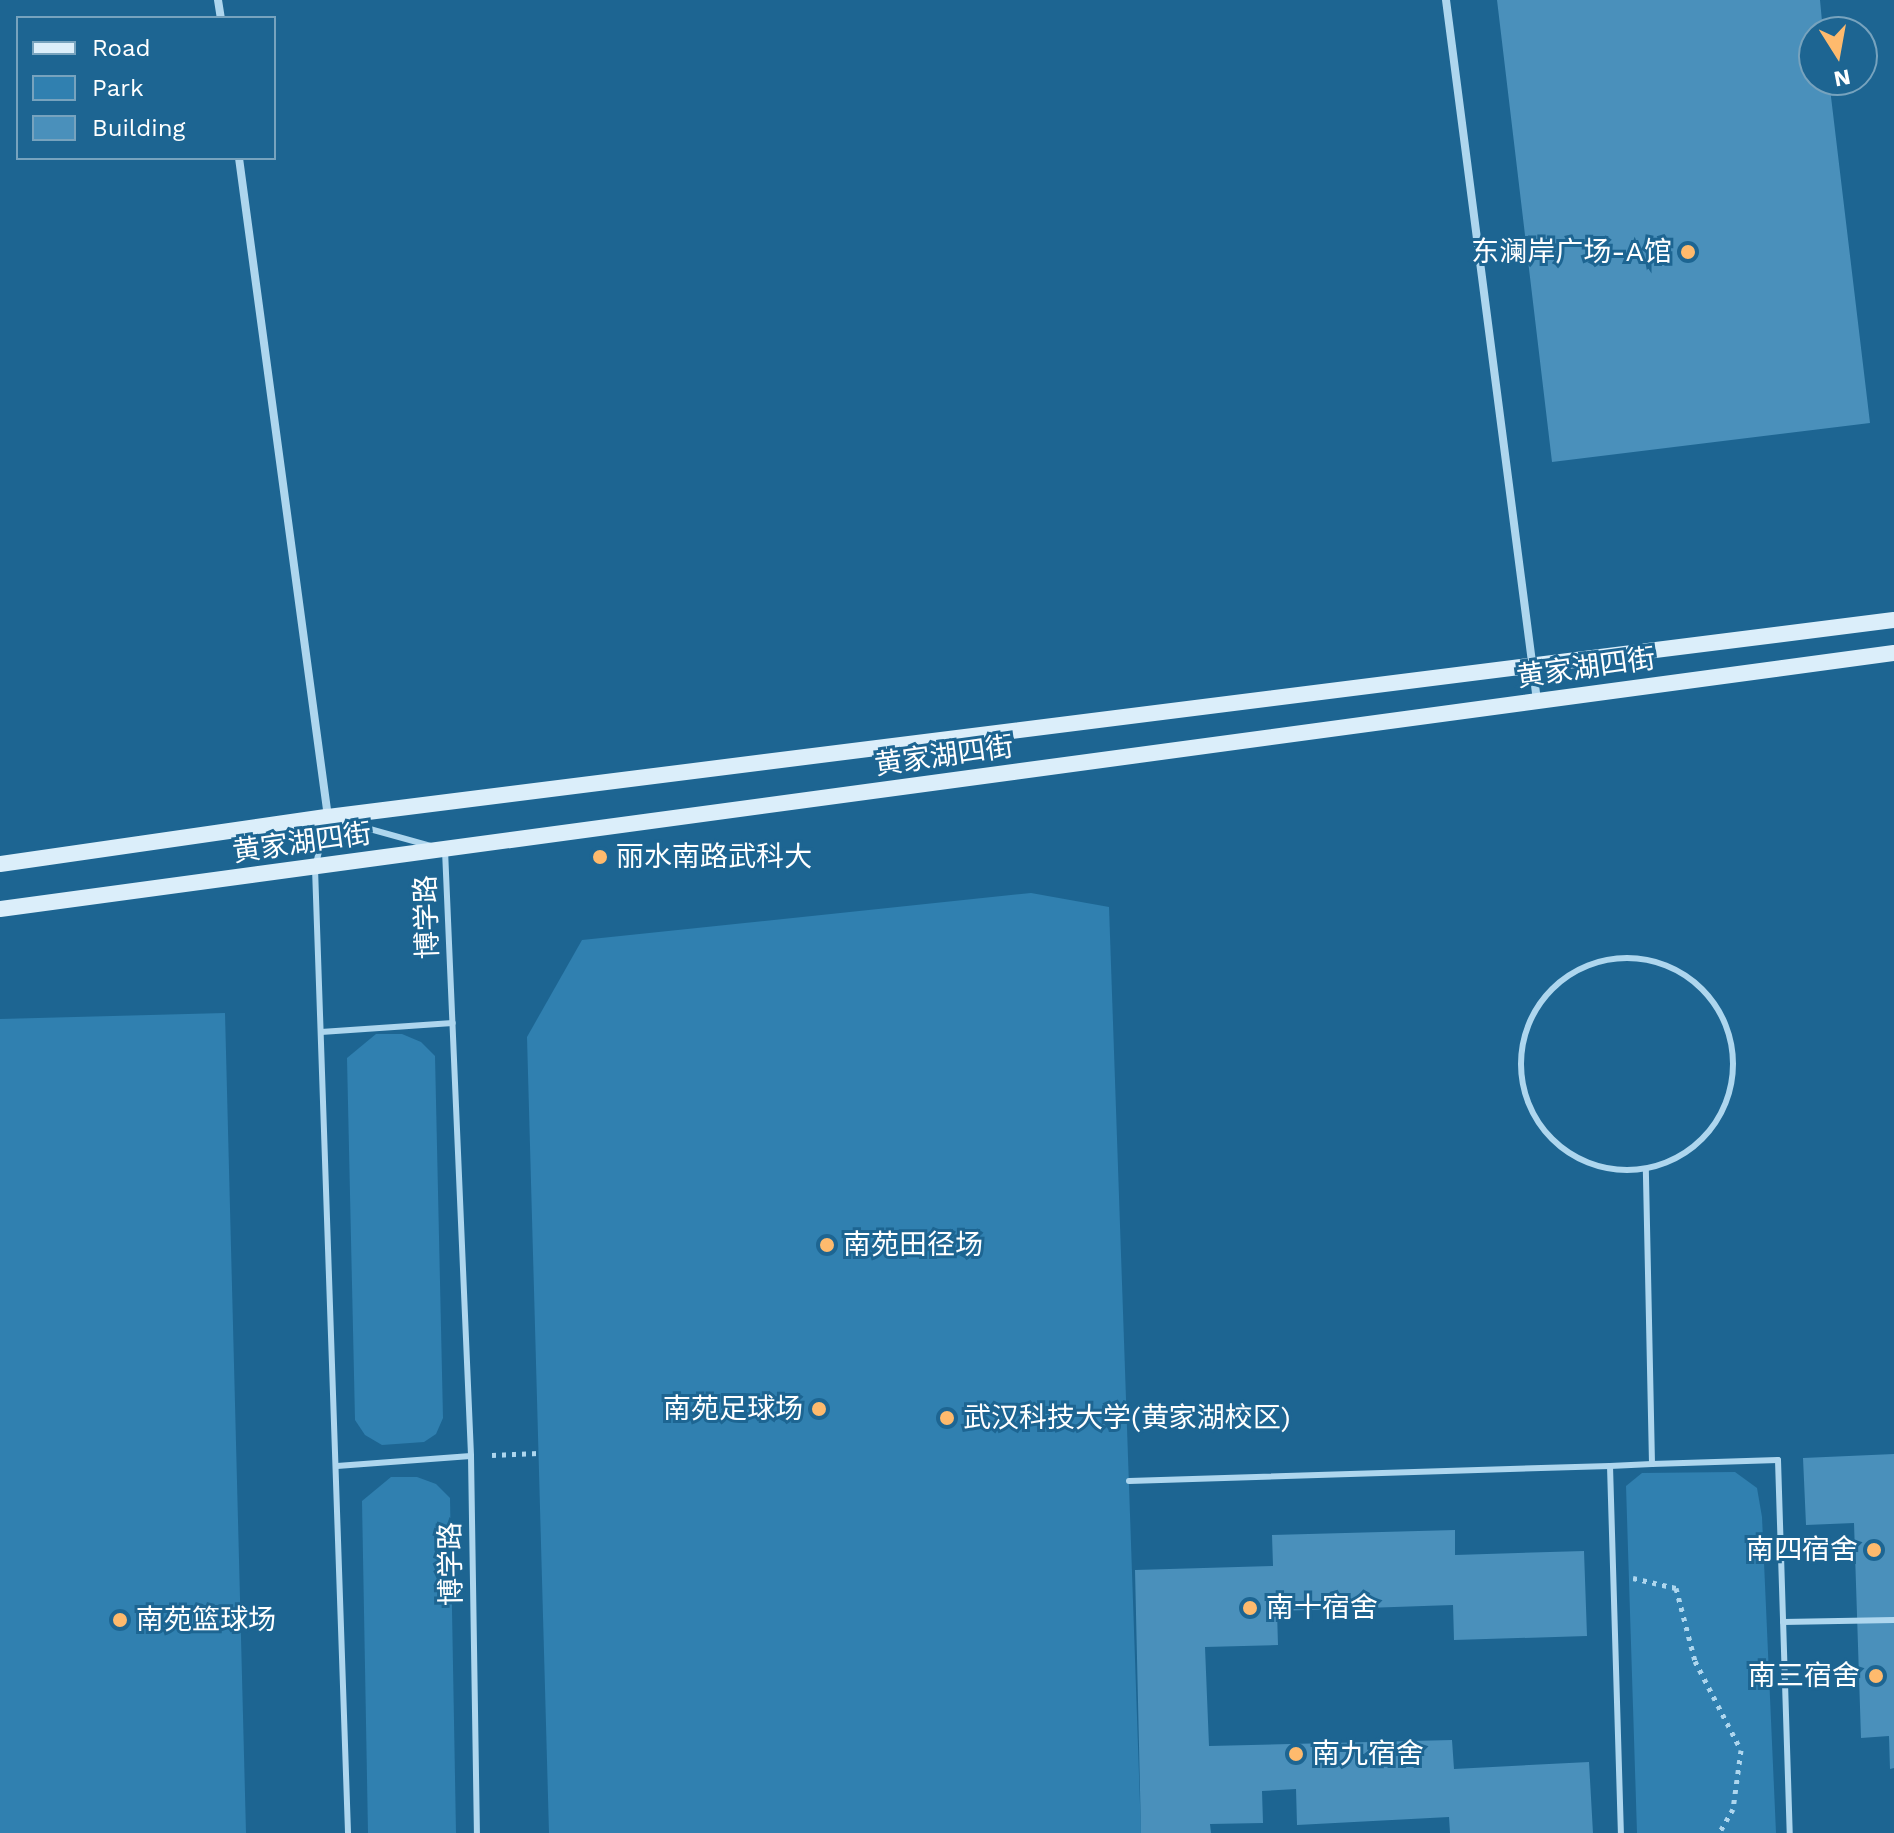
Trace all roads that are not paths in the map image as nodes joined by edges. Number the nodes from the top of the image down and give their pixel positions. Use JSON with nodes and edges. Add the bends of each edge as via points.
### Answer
{"nodes":[{"id":1,"x":1446,"y":0,"type":"edge"},
{"id":2,"x":239,"y":160,"type":"edge"},
{"id":3,"x":1894,"y":620,"type":"edge"},
{"id":4,"x":1894,"y":653,"type":"edge"},
{"id":5,"x":1532,"y":669,"type":"junction"},
{"id":6,"x":1537,"y":701,"type":"junction"},
{"id":7,"x":328,"y":817,"type":"junction"},
{"id":8,"x":446,"y":850,"type":"junction"},
{"id":9,"x":0,"y":864,"type":"edge"},
{"id":10,"x":315,"y":868,"type":"junction"},
{"id":11,"x":0,"y":909,"type":"edge"},
{"id":12,"x":453,"y":1023,"type":"junction"},
{"id":13,"x":321,"y":1032,"type":"junction"},
{"id":14,"x":1646,"y":1169,"type":"junction"},
{"id":15,"x":471,"y":1456,"type":"junction"},
{"id":16,"x":1652,"y":1464,"type":"junction"},
{"id":17,"x":337,"y":1466,"type":"junction"},
{"id":18,"x":1610,"y":1466,"type":"junction"},
{"id":19,"x":1129,"y":1481,"type":"dead end"},
{"id":20,"x":1894,"y":1620,"type":"edge"},
{"id":21,"x":1783,"y":1622,"type":"junction"},
{"id":22,"x":348,"y":1833,"type":"edge"},
{"id":23,"x":477,"y":1833,"type":"edge"},
{"id":24,"x":1621,"y":1833,"type":"edge"},
{"id":25,"x":1790,"y":1833,"type":"edge"}],
"edges":[{"from":1,"to":5,"type":"street"},
{"from":2,"to":7,"type":"street"},
{"from":3,"to":5,"type":"street","name":"黄家湖四街"},
{"from":4,"to":6,"type":"street","name":"黄家湖四街"},
{"from":5,"to":6,"type":"street"},
{"from":5,"to":7,"type":"street","name":"黄家湖四街"},
{"from":6,"to":8,"type":"street","name":"黄家湖四街"},
{"from":7,"to":8,"type":"lane","name":"博学路"},
{"from":7,"to":9,"type":"street","name":"黄家湖四街"},
{"from":7,"to":10,"type":"lane"},
{"from":8,"to":10,"type":"street","name":"黄家湖四街"},
{"from":8,"to":12,"type":"lane","name":"博学路"},
{"from":10,"to":11,"type":"street","name":"黄家湖四街"},
{"from":10,"to":13,"type":"lane"},
{"from":12,"to":13,"type":"lane"},
{"from":12,"to":15,"type":"lane","name":"博学路"},
{"from":13,"to":17,"type":"lane"},
{"from":14,"to":14,"type":"lane","via":[[1681,1156],[1709,1133],[1727,1102],[1734,1066],[1729,1030],[1712,998],[1685,974],[1652,960],[1616,958],[1583,967],[1533,1013],[1522,1045],[1521,1079],[1531,1112],[1552,1140],[1601,1166]]},
{"from":14,"to":16,"type":"lane"},
{"from":15,"to":17,"type":"lane"},
{"from":15,"to":23,"type":"lane","name":"博学路"},
{"from":16,"to":18,"type":"lane"},
{"from":16,"to":21,"type":"lane","via":[[1778,1460]]},
{"from":17,"to":22,"type":"lane"},
{"from":18,"to":19,"type":"lane"},
{"from":18,"to":24,"type":"lane"},
{"from":20,"to":21,"type":"lane"},
{"from":21,"to":25,"type":"lane"}]}
